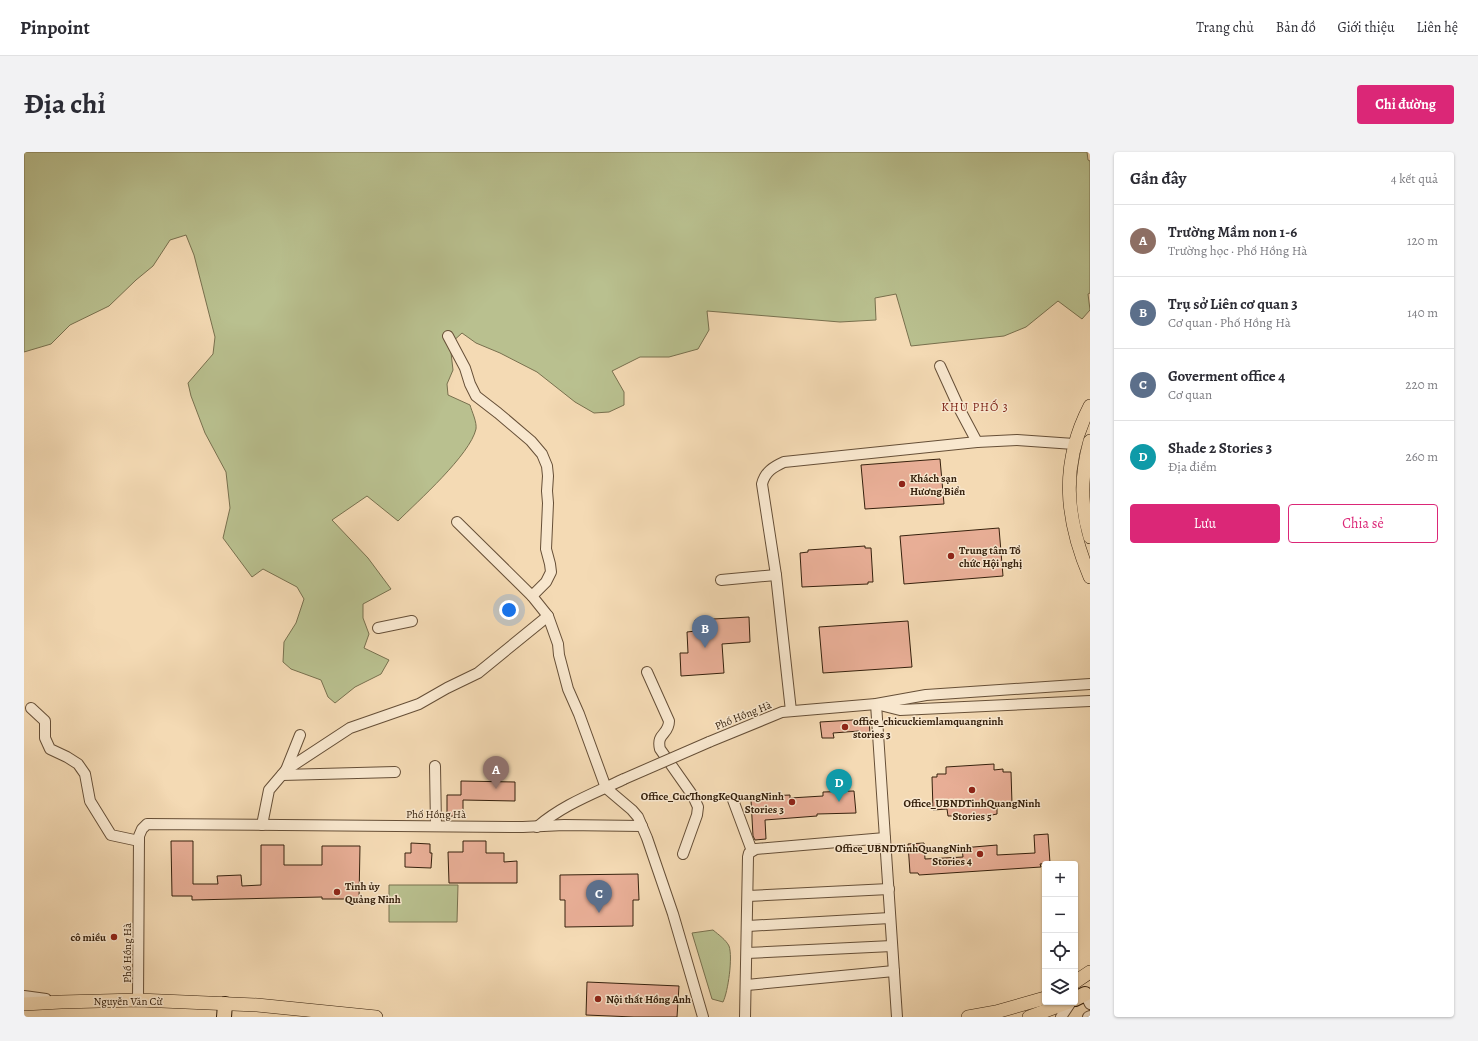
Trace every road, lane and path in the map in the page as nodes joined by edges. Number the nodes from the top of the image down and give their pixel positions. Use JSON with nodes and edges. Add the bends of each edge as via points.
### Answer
{"nodes":[{"id":1,"x":448,"y":336,"type":"dead end"},
{"id":2,"x":940,"y":366,"type":"dead end"},
{"id":3,"x":1090,"y":406,"type":"edge"},
{"id":4,"x":1090,"y":441,"type":"edge"},
{"id":5,"x":977,"y":442,"type":"junction"},
{"id":6,"x":1074,"y":444,"type":"junction"},
{"id":7,"x":457,"y":522,"type":"dead end"},
{"id":8,"x":1090,"y":538,"type":"edge"},
{"id":9,"x":776,"y":574,"type":"junction"},
{"id":10,"x":1090,"y":577,"type":"edge"},
{"id":11,"x":721,"y":580,"type":"dead end"},
{"id":12,"x":532,"y":596,"type":"junction"},
{"id":13,"x":548,"y":616,"type":"junction"},
{"id":14,"x":412,"y":621,"type":"dead end"},
{"id":15,"x":378,"y":628,"type":"dead end"},
{"id":16,"x":647,"y":672,"type":"dead end"},
{"id":17,"x":1090,"y":684,"type":"edge"},
{"id":18,"x":1090,"y":701,"type":"edge"},
{"id":19,"x":876,"y":704,"type":"junction"},
{"id":20,"x":31,"y":708,"type":"dead end"},
{"id":21,"x":791,"y":711,"type":"junction"},
{"id":22,"x":300,"y":735,"type":"dead end"},
{"id":23,"x":435,"y":766,"type":"dead end"},
{"id":24,"x":284,"y":772,"type":"junction"},
{"id":25,"x":395,"y":772,"type":"dead end"},
{"id":26,"x":606,"y":788,"type":"junction"},
{"id":27,"x":733,"y":800,"type":"dead end"},
{"id":28,"x":262,"y":825,"type":"junction"},
{"id":29,"x":436,"y":826,"type":"junction"},
{"id":30,"x":537,"y":826,"type":"junction"},
{"id":31,"x":642,"y":826,"type":"junction"},
{"id":32,"x":885,"y":838,"type":"junction"},
{"id":33,"x":139,"y":841,"type":"junction"},
{"id":34,"x":752,"y":851,"type":"junction"},
{"id":35,"x":682,"y":854,"type":"dead end"},
{"id":36,"x":889,"y":889,"type":"junction"},
{"id":37,"x":748,"y":896,"type":"junction"},
{"id":38,"x":890,"y":918,"type":"junction"},
{"id":39,"x":748,"y":926,"type":"junction"},
{"id":40,"x":892,"y":946,"type":"junction"},
{"id":41,"x":747,"y":953,"type":"junction"},
{"id":42,"x":894,"y":971,"type":"junction"},
{"id":43,"x":1090,"y":972,"type":"edge"},
{"id":44,"x":1078,"y":980,"type":"edge"},
{"id":45,"x":746,"y":985,"type":"junction"},
{"id":46,"x":24,"y":996,"type":"edge"},
{"id":47,"x":1042,"y":999,"type":"edge"},
{"id":48,"x":138,"y":1000,"type":"junction"},
{"id":49,"x":61,"y":1002,"type":"junction"},
{"id":50,"x":24,"y":1004,"type":"edge"},
{"id":51,"x":1062,"y":1005,"type":"edge"},
{"id":52,"x":1068,"y":1005,"type":"edge"},
{"id":53,"x":224,"y":1011,"type":"edge"},
{"id":54,"x":376,"y":1017,"type":"edge"},
{"id":55,"x":703,"y":1017,"type":"edge"},
{"id":56,"x":745,"y":1017,"type":"edge"},
{"id":57,"x":897,"y":1017,"type":"edge"},
{"id":58,"x":968,"y":1017,"type":"edge"},
{"id":59,"x":1028,"y":1017,"type":"edge"},
{"id":60,"x":1061,"y":1017,"type":"edge"}],
"edges":[{"from":1,"to":12,"type":"street","via":[[476,396],[531,441],[542,454],[547,466],[546,549],[551,572],[546,582]]},
{"from":2,"to":5,"type":"street"},
{"from":3,"to":6,"type":"main road"},
{"from":4,"to":8,"type":"main road","via":[[1082,475],[1082,494],[1084,518]]},
{"from":5,"to":6,"type":"street","via":[[1017,440]]},
{"from":5,"to":9,"type":"street","via":[[784,462],[776,466],[769,471],[762,484]]},
{"from":6,"to":10,"type":"main road","via":[[1069,470],[1072,519],[1079,549]]},
{"from":7,"to":12,"type":"street"},
{"from":9,"to":11,"type":"street"},
{"from":9,"to":21,"type":"street"},
{"from":12,"to":13,"type":"street"},
{"from":13,"to":24,"type":"street","via":[[478,673],[419,704],[350,728]]},
{"from":13,"to":26,"type":"street","via":[[558,644],[568,689]]},
{"from":14,"to":15,"type":"street"},
{"from":16,"to":35,"type":"street","via":[[669,721],[658,742],[660,749],[698,807],[693,829]]},
{"from":17,"to":19,"type":"street","name":"Phố Hồng Hà","via":[[926,694]]},
{"from":18,"to":19,"type":"street","name":"Phố Hồng Hà","via":[[900,710]]},
{"from":19,"to":21,"type":"street","name":"Phố Hồng Hà"},
{"from":19,"to":32,"type":"street"},
{"from":20,"to":33,"type":"street","via":[[45,721],[45,738],[50,749],[78,764],[85,774],[90,801],[111,835]]},
{"from":21,"to":26,"type":"street","name":"Phố Hồng Hà","bridge":true,"via":[[775,714]]},
{"from":22,"to":24,"type":"street"},
{"from":23,"to":29,"type":"street"},
{"from":24,"to":25,"type":"street"},
{"from":24,"to":28,"type":"street","via":[[269,790]]},
{"from":26,"to":30,"type":"street","name":"Phố Hồng Hà","via":[[561,809]]},
{"from":26,"to":31,"type":"street","via":[[632,810]]},
{"from":27,"to":34,"type":"street"},
{"from":28,"to":29,"type":"street","name":"Phố Hồng Hà"},
{"from":28,"to":33,"type":"street","name":"Phố Hồng Hà","via":[[147,824],[142,829]]},
{"from":29,"to":30,"type":"street","name":"Phố Hồng Hà"},
{"from":30,"to":31,"type":"street"},
{"from":31,"to":55,"type":"street","via":[[673,914]]},
{"from":32,"to":34,"type":"street"},
{"from":32,"to":36,"type":"street"},
{"from":33,"to":48,"type":"street","name":"Phố Hồng Hà"},
{"from":34,"to":37,"type":"street","via":[[748,857]]},
{"from":36,"to":37,"type":"street"},
{"from":36,"to":38,"type":"street"},
{"from":37,"to":39,"type":"street"},
{"from":38,"to":39,"type":"street"},
{"from":38,"to":40,"type":"street"},
{"from":39,"to":41,"type":"street"},
{"from":40,"to":41,"type":"street"},
{"from":40,"to":42,"type":"street"},
{"from":41,"to":45,"type":"street"},
{"from":42,"to":45,"type":"street"},
{"from":42,"to":57,"type":"street"},
{"from":43,"to":44,"type":"main road"},
{"from":45,"to":56,"type":"street"},
{"from":46,"to":49,"type":"street"},
{"from":47,"to":58,"type":"main road"},
{"from":48,"to":49,"type":"main road","name":"Nguyễn Văn Cừ"},
{"from":48,"to":53,"type":"main road","name":"Nguyễn Văn Cừ"},
{"from":49,"to":50,"type":"main road","name":"Nguyễn Văn Cừ"},
{"from":51,"to":59,"type":"main road"},
{"from":52,"to":60,"type":"street"},
{"from":53,"to":54,"type":"main road","name":"Nguyễn Văn Cừ","via":[[257,1004]]}]}
